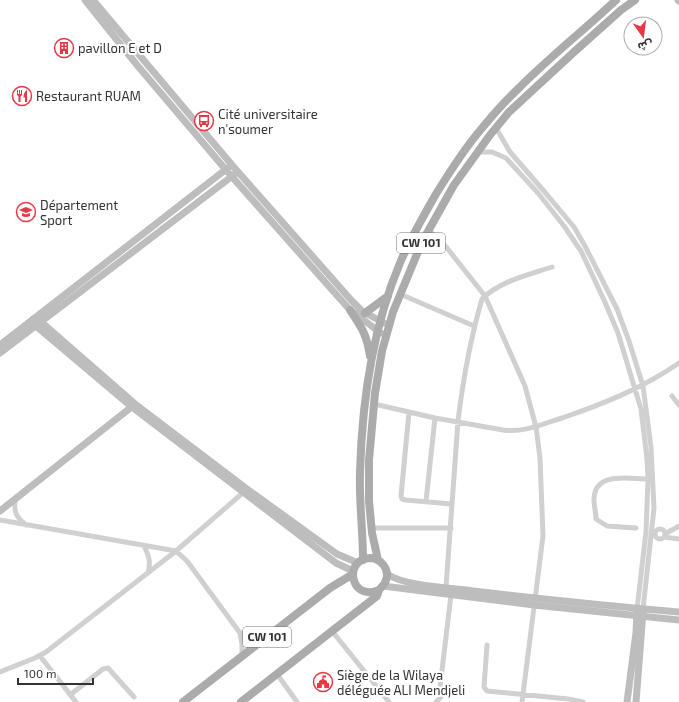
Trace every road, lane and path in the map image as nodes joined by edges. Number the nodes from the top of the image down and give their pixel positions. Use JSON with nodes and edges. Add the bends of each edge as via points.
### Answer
{"nodes":[{"id":1,"x":85,"y":0,"type":"edge"},
{"id":2,"x":93,"y":0,"type":"edge"},
{"id":3,"x":616,"y":0,"type":"edge"},
{"id":4,"x":635,"y":0,"type":"edge"},
{"id":5,"x":496,"y":128,"type":"junction"},
{"id":6,"x":477,"y":152,"type":"junction"},
{"id":7,"x":232,"y":165,"type":"junction"},
{"id":8,"x":226,"y":170,"type":"junction"},
{"id":9,"x":238,"y":172,"type":"junction"},
{"id":10,"x":232,"y":177,"type":"junction"},
{"id":11,"x":554,"y":202,"type":"junction"},
{"id":12,"x":549,"y":206,"type":"junction"},
{"id":13,"x":428,"y":229,"type":"junction"},
{"id":14,"x":296,"y":237,"type":"junction"},
{"id":15,"x":290,"y":243,"type":"junction"},
{"id":16,"x":552,"y":267,"type":"dead end"},
{"id":17,"x":400,"y":294,"type":"junction"},
{"id":18,"x":388,"y":296,"type":"junction"},
{"id":19,"x":485,"y":296,"type":"junction"},
{"id":20,"x":350,"y":310,"type":"junction"},
{"id":21,"x":362,"y":313,"type":"junction"},
{"id":22,"x":380,"y":321,"type":"junction"},
{"id":23,"x":37,"y":322,"type":"junction"},
{"id":24,"x":389,"y":326,"type":"junction"},
{"id":25,"x":474,"y":326,"type":"junction"},
{"id":26,"x":378,"y":330,"type":"junction"},
{"id":27,"x":386,"y":336,"type":"junction"},
{"id":28,"x":0,"y":345,"type":"edge"},
{"id":29,"x":0,"y":353,"type":"edge"},
{"id":30,"x":679,"y":363,"type":"edge"},
{"id":31,"x":371,"y":364,"type":"junction"},
{"id":32,"x":643,"y":386,"type":"junction"},
{"id":33,"x":636,"y":389,"type":"junction"},
{"id":34,"x":672,"y":396,"type":"dead end"},
{"id":35,"x":374,"y":404,"type":"junction"},
{"id":36,"x":679,"y":405,"type":"edge"},
{"id":37,"x":134,"y":406,"type":"junction"},
{"id":38,"x":408,"y":412,"type":"junction"},
{"id":39,"x":435,"y":418,"type":"junction"},
{"id":40,"x":458,"y":422,"type":"junction"},
{"id":41,"x":536,"y":426,"type":"junction"},
{"id":42,"x":648,"y":479,"type":"junction"},
{"id":43,"x":245,"y":491,"type":"junction"},
{"id":44,"x":15,"y":500,"type":"junction"},
{"id":45,"x":426,"y":502,"type":"junction"},
{"id":46,"x":451,"y":504,"type":"junction"},
{"id":47,"x":0,"y":511,"type":"edge"},
{"id":48,"x":0,"y":520,"type":"edge"},
{"id":49,"x":26,"y":526,"type":"junction"},
{"id":50,"x":679,"y":526,"type":"edge"},
{"id":51,"x":372,"y":528,"type":"junction"},
{"id":52,"x":451,"y":528,"type":"junction"},
{"id":53,"x":636,"y":528,"type":"dead end"},
{"id":54,"x":651,"y":533,"type":"junction"},
{"id":55,"x":664,"y":535,"type":"junction"},
{"id":56,"x":679,"y":539,"type":"edge"},
{"id":57,"x":144,"y":546,"type":"junction"},
{"id":58,"x":176,"y":551,"type":"junction"},
{"id":59,"x":378,"y":560,"type":"junction"},
{"id":60,"x":361,"y":561,"type":"junction"},
{"id":61,"x":148,"y":573,"type":"junction"},
{"id":62,"x":353,"y":573,"type":"junction"},
{"id":63,"x":387,"y":574,"type":"junction"},
{"id":64,"x":446,"y":587,"type":"junction"},
{"id":65,"x":381,"y":588,"type":"junction"},
{"id":66,"x":451,"y":595,"type":"junction"},
{"id":67,"x":534,"y":601,"type":"junction"},
{"id":68,"x":640,"y":612,"type":"junction"},
{"id":69,"x":679,"y":612,"type":"edge"},
{"id":70,"x":679,"y":620,"type":"edge"},
{"id":71,"x":332,"y":631,"type":"junction"},
{"id":72,"x":240,"y":633,"type":"junction"},
{"id":73,"x":271,"y":634,"type":"junction"},
{"id":74,"x":487,"y":645,"type":"dead end"},
{"id":75,"x":40,"y":656,"type":"junction"},
{"id":76,"x":242,"y":656,"type":"junction"},
{"id":77,"x":0,"y":672,"type":"edge"},
{"id":78,"x":277,"y":674,"type":"junction"},
{"id":79,"x":523,"y":694,"type":"junction"},
{"id":80,"x":70,"y":695,"type":"junction"},
{"id":81,"x":134,"y":697,"type":"dead end"},
{"id":82,"x":441,"y":697,"type":"junction"},
{"id":83,"x":76,"y":702,"type":"edge"},
{"id":84,"x":183,"y":702,"type":"edge"},
{"id":85,"x":241,"y":702,"type":"edge"},
{"id":86,"x":297,"y":702,"type":"edge"},
{"id":87,"x":389,"y":702,"type":"edge"},
{"id":88,"x":436,"y":702,"type":"edge"},
{"id":89,"x":445,"y":702,"type":"edge"},
{"id":90,"x":522,"y":702,"type":"edge"},
{"id":91,"x":583,"y":702,"type":"edge"},
{"id":92,"x":627,"y":702,"type":"edge"},
{"id":93,"x":636,"y":702,"type":"edge"}],
"edges":[{"from":1,"to":8,"type":"main road"},
{"from":2,"to":7,"type":"main road"},
{"from":3,"to":18,"type":"main road","number":"CW 101","via":[[520,87],[477,134],[420,221]]},
{"from":4,"to":5,"type":"main road","number":"CW 101","via":[[537,86]]},
{"from":5,"to":6,"type":"main road","number":"CW 101"},
{"from":5,"to":11,"type":"street","via":[[510,152]]},
{"from":6,"to":12,"type":"street","via":[[492,152],[506,158]]},
{"from":6,"to":13,"type":"main road","number":"CW 101"},
{"from":7,"to":8,"type":"main road"},
{"from":7,"to":9,"type":"main road"},
{"from":8,"to":10,"type":"main road"},
{"from":8,"to":23,"type":"main road"},
{"from":9,"to":10,"type":"main road"},
{"from":9,"to":14,"type":"main road"},
{"from":10,"to":15,"type":"main road"},
{"from":10,"to":23,"type":"main road"},
{"from":11,"to":12,"type":"street"},
{"from":11,"to":32,"type":"street","via":[[574,227],[602,277],[617,309]]},
{"from":12,"to":33,"type":"street","via":[[581,252],[604,300],[618,333]]},
{"from":13,"to":17,"type":"main road","number":"CW 101"},
{"from":13,"to":19,"type":"street","via":[[448,248]]},
{"from":14,"to":15,"type":"main road"},
{"from":14,"to":21,"type":"main road"},
{"from":15,"to":20,"type":"main road"},
{"from":16,"to":19,"type":"street","via":[[496,288]]},
{"from":17,"to":24,"type":"main road","number":"CW 101"},
{"from":17,"to":25,"type":"street"},
{"from":18,"to":21,"type":"main road"},
{"from":18,"to":22,"type":"main road","number":"CW 101"},
{"from":19,"to":25,"type":"street"},
{"from":19,"to":41,"type":"street","via":[[525,386]]},
{"from":20,"to":21,"type":"main road"},
{"from":20,"to":31,"type":"main road","via":[[368,341]]},
{"from":21,"to":22,"type":"main road"},
{"from":21,"to":26,"type":"main road"},
{"from":22,"to":24,"type":"main road"},
{"from":22,"to":26,"type":"main road","number":"CW 101"},
{"from":23,"to":28,"type":"main road"},
{"from":23,"to":29,"type":"main road"},
{"from":23,"to":37,"type":"main road"},
{"from":24,"to":27,"type":"main road","number":"CW 101"},
{"from":25,"to":40,"type":"street"},
{"from":26,"to":27,"type":"main road"},
{"from":26,"to":31,"type":"main road","number":"CW 101"},
{"from":27,"to":35,"type":"main road","number":"CW 101"},
{"from":30,"to":32,"type":"street"},
{"from":31,"to":60,"type":"main road","number":"CW 101","via":[[360,472],[363,534]]},
{"from":32,"to":33,"type":"street"},
{"from":32,"to":54,"type":"street","via":[[654,481]]},
{"from":33,"to":41,"type":"street","via":[[580,412]]},
{"from":33,"to":42,"type":"street","via":[[641,408]]},
{"from":34,"to":36,"type":"street"},
{"from":35,"to":38,"type":"street"},
{"from":35,"to":51,"type":"main road","number":"CW 101","via":[[369,460]]},
{"from":37,"to":43,"type":"main road"},
{"from":37,"to":44,"type":"main road"},
{"from":38,"to":39,"type":"street"},
{"from":38,"to":45,"type":"street","via":[[401,496],[406,500]]},
{"from":39,"to":40,"type":"street"},
{"from":39,"to":45,"type":"street"},
{"from":40,"to":41,"type":"street","via":[[511,431]]},
{"from":40,"to":46,"type":"street"},
{"from":41,"to":67,"type":"street","via":[[540,458],[542,536]]},
{"from":42,"to":53,"type":"street","via":[[605,480],[600,484],[594,498],[596,519],[607,526]]},
{"from":42,"to":54,"type":"street"},
{"from":43,"to":58,"type":"street"},
{"from":43,"to":60,"type":"main road","via":[[337,554]]},
{"from":43,"to":62,"type":"main road","via":[[336,563]]},
{"from":44,"to":47,"type":"main road"},
{"from":44,"to":49,"type":"street","via":[[16,515]]},
{"from":45,"to":46,"type":"street"},
{"from":46,"to":52,"type":"street"},
{"from":48,"to":49,"type":"street"},
{"from":49,"to":57,"type":"street"},
{"from":50,"to":55,"type":"street"},
{"from":51,"to":52,"type":"street"},
{"from":51,"to":59,"type":"main road","number":"CW 101"},
{"from":52,"to":64,"type":"street"},
{"from":54,"to":55,"type":"street","via":[[661,529],[664,530]]},
{"from":54,"to":68,"type":"street"},
{"from":55,"to":56,"type":"street"},
{"from":57,"to":58,"type":"street"},
{"from":57,"to":61,"type":"street","via":[[150,563]]},
{"from":58,"to":61,"type":"street"},
{"from":58,"to":72,"type":"street"},
{"from":59,"to":60,"type":"main road","via":[[373,558]]},
{"from":59,"to":63,"type":"main road"},
{"from":60,"to":62,"type":"main road"},
{"from":61,"to":75,"type":"street"},
{"from":62,"to":65,"type":"main road","via":[[359,588],[369,592]]},
{"from":62,"to":73,"type":"main road","number":"CW 101"},
{"from":63,"to":64,"type":"main road","via":[[407,582]]},
{"from":63,"to":65,"type":"main road"},
{"from":64,"to":66,"type":"street"},
{"from":64,"to":67,"type":"main road"},
{"from":65,"to":66,"type":"main road"},
{"from":65,"to":71,"type":"main road","number":"CW 101","via":[[372,600]]},
{"from":66,"to":67,"type":"main road"},
{"from":66,"to":82,"type":"street"},
{"from":67,"to":68,"type":"main road"},
{"from":67,"to":79,"type":"street"},
{"from":68,"to":69,"type":"main road"},
{"from":68,"to":70,"type":"main road"},
{"from":68,"to":92,"type":"main road"},
{"from":68,"to":93,"type":"main road"},
{"from":71,"to":78,"type":"main road","number":"CW 101"},
{"from":71,"to":87,"type":"street"},
{"from":72,"to":73,"type":"street","via":[[255,637]]},
{"from":72,"to":76,"type":"street"},
{"from":73,"to":76,"type":"main road","number":"CW 101"},
{"from":74,"to":79,"type":"street","via":[[484,687],[486,690]]},
{"from":75,"to":77,"type":"street"},
{"from":75,"to":80,"type":"street"},
{"from":76,"to":84,"type":"main road","number":"CW 101"},
{"from":78,"to":85,"type":"main road","number":"CW 101"},
{"from":78,"to":86,"type":"street"},
{"from":79,"to":90,"type":"street"},
{"from":79,"to":91,"type":"street"},
{"from":80,"to":81,"type":"street","via":[[103,669],[108,668]]},
{"from":80,"to":83,"type":"street"},
{"from":82,"to":88,"type":"street"},
{"from":82,"to":89,"type":"street"}]}
